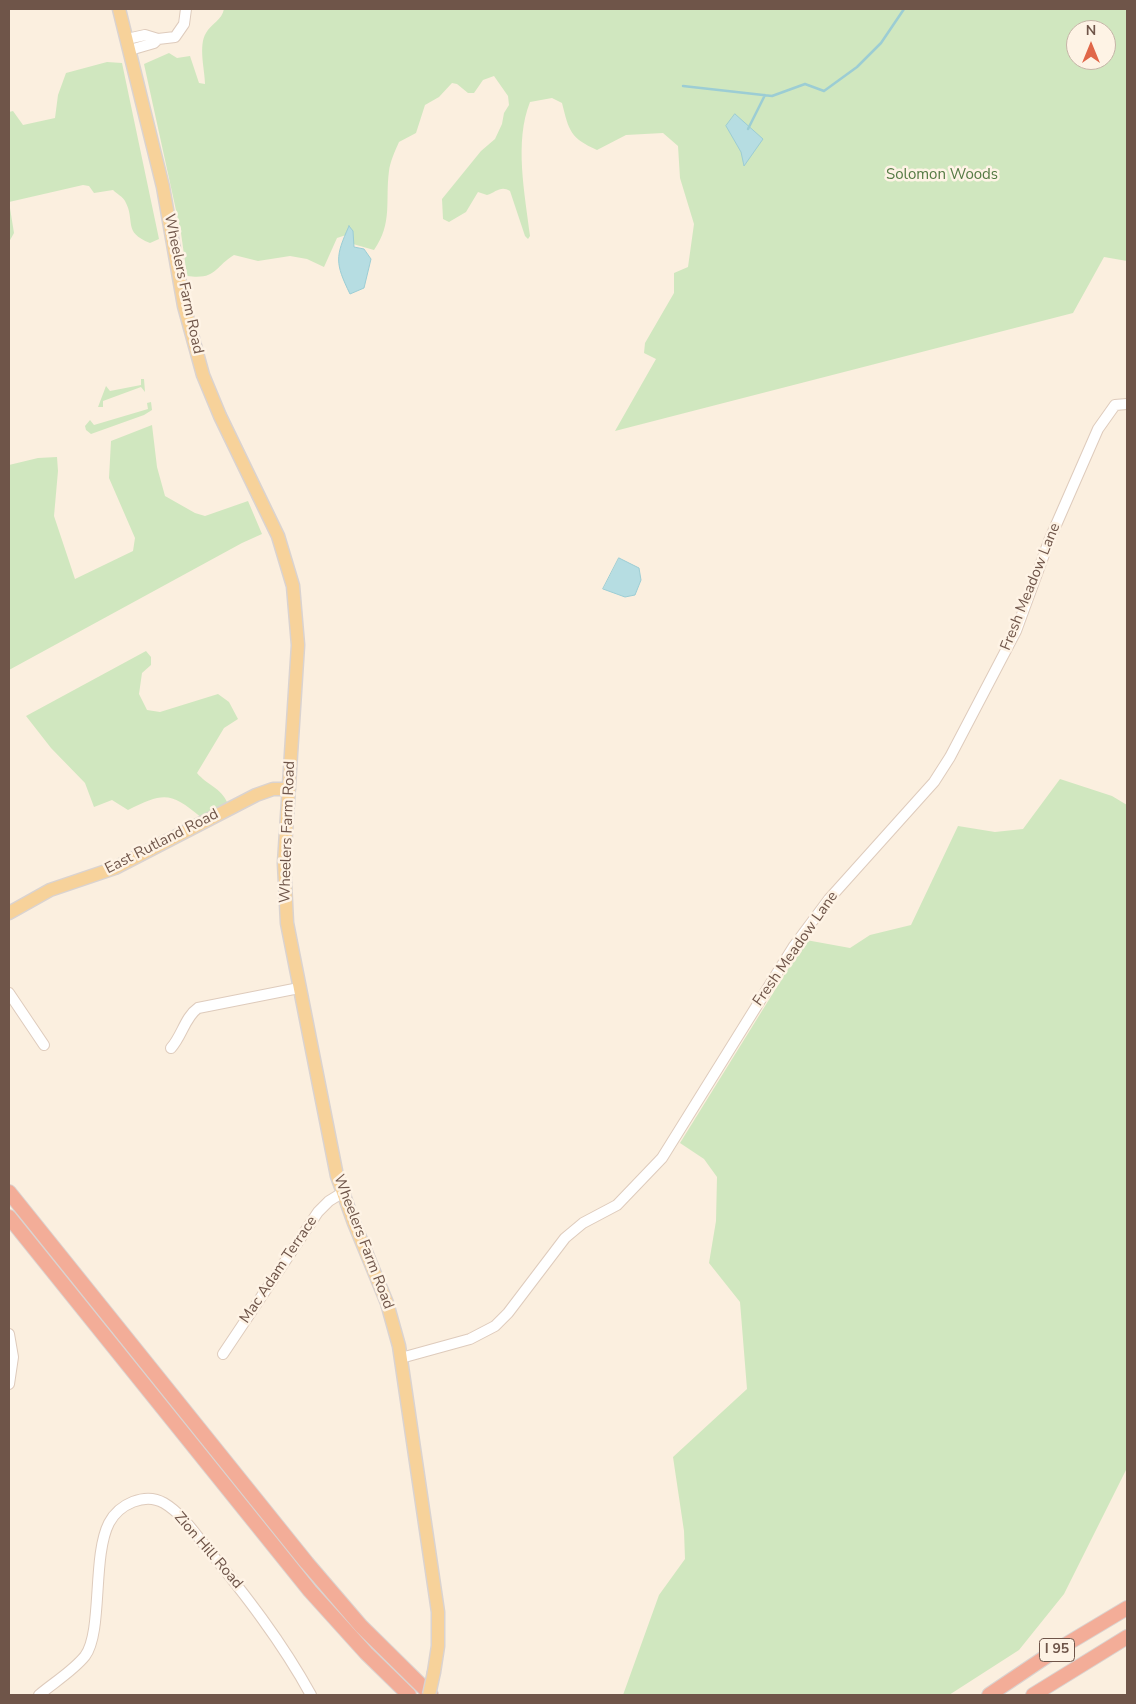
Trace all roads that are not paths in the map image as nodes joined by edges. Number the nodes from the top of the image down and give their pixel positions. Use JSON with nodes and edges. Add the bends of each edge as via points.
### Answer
{"nodes":[{"id":1,"x":119,"y":9,"type":"edge"},
{"id":2,"x":186,"y":9,"type":"edge"},
{"id":3,"x":129,"y":44,"type":"junction"},
{"id":4,"x":1127,"y":404,"type":"edge"},
{"id":5,"x":289,"y":789,"type":"junction"},
{"id":6,"x":9,"y":913,"type":"edge"},
{"id":7,"x":299,"y":988,"type":"junction"},
{"id":8,"x":9,"y":993,"type":"edge"},
{"id":9,"x":44,"y":1045,"type":"dead end"},
{"id":10,"x":171,"y":1048,"type":"dead end"},
{"id":11,"x":9,"y":1192,"type":"edge"},
{"id":12,"x":342,"y":1193,"type":"junction"},
{"id":13,"x":9,"y":1217,"type":"edge"},
{"id":14,"x":9,"y":1334,"type":"edge"},
{"id":15,"x":223,"y":1354,"type":"dead end"},
{"id":16,"x":401,"y":1358,"type":"junction"},
{"id":17,"x":9,"y":1384,"type":"edge"},
{"id":18,"x":1127,"y":1608,"type":"edge"},
{"id":19,"x":1127,"y":1636,"type":"edge"},
{"id":20,"x":39,"y":1695,"type":"edge"},
{"id":21,"x":311,"y":1695,"type":"edge"},
{"id":22,"x":409,"y":1695,"type":"edge"},
{"id":23,"x":430,"y":1695,"type":"edge"},
{"id":24,"x":989,"y":1695,"type":"edge"},
{"id":25,"x":1033,"y":1695,"type":"edge"}],
"edges":[{"from":1,"to":3,"type":"main road","name":"Wheelers Farm Road"},
{"from":2,"to":3,"type":"street","via":[[184,24],[177,36],[158,39],[154,43]]},
{"from":3,"to":5,"type":"main road","name":"Wheelers Farm Road","via":[[163,187],[184,306],[203,374],[275,529],[293,586],[298,645]]},
{"from":4,"to":16,"type":"street","name":"Fresh Meadow Lane","via":[[1115,405],[1098,429],[1049,541],[1016,631],[950,757],[934,782],[829,899],[794,946],[662,1158],[617,1205],[583,1223],[565,1238],[495,1326],[470,1339]]},
{"from":5,"to":6,"type":"main road","name":"East Rutland Road","via":[[273,789],[251,798],[115,868],[50,890]]},
{"from":5,"to":7,"type":"main road","name":"Wheelers Farm Road","via":[[284,898]]},
{"from":7,"to":10,"type":"street","via":[[198,1008]]},
{"from":7,"to":12,"type":"main road","name":"Wheelers Farm Road","via":[[330,1148]]},
{"from":8,"to":9,"type":"street"},
{"from":11,"to":23,"type":"highway","via":[[306,1563],[361,1626]]},
{"from":12,"to":15,"type":"street","name":"Mac Adam Terrace","via":[[318,1212]]},
{"from":12,"to":16,"type":"main road","name":"Wheelers Farm Road","via":[[387,1303]]},
{"from":13,"to":22,"type":"highway","via":[[310,1590]]},
{"from":14,"to":17,"type":"street","via":[[13,1357]]},
{"from":16,"to":23,"type":"main road","name":"Wheelers Farm Road","bridge":true,"via":[[438,1612],[438,1646]]},
{"from":18,"to":24,"type":"highway","number":"I 95"},
{"from":19,"to":25,"type":"highway","number":"I 95"},
{"from":20,"to":21,"type":"street","name":"Zion Hill Road","via":[[85,1656],[91,1645],[108,1524],[120,1509],[136,1500],[146,1499],[162,1502],[186,1523],[244,1593]]}]}
